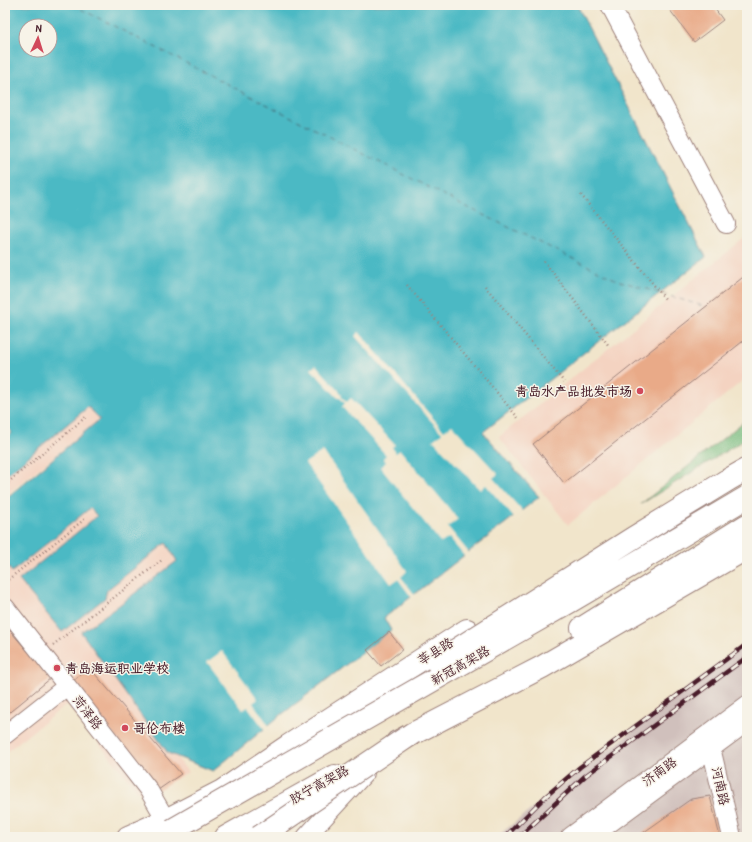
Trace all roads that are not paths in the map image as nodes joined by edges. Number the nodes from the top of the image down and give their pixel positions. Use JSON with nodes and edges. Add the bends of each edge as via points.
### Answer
{"nodes":[{"id":1,"x":610,"y":5,"type":"edge"},
{"id":2,"x":726,"y":224,"type":"dead end"},
{"id":3,"x":747,"y":469,"type":"edge"},
{"id":4,"x":747,"y":472,"type":"edge"},
{"id":5,"x":747,"y":497,"type":"edge"},
{"id":6,"x":747,"y":525,"type":"edge"},
{"id":7,"x":747,"y":548,"type":"edge"},
{"id":8,"x":747,"y":552,"type":"edge"},
{"id":9,"x":5,"y":607,"type":"edge"},
{"id":10,"x":67,"y":686,"type":"junction"},
{"id":11,"x":747,"y":705,"type":"edge"},
{"id":12,"x":747,"y":722,"type":"edge"},
{"id":13,"x":413,"y":733,"type":"junction"},
{"id":14,"x":5,"y":735,"type":"edge"},
{"id":15,"x":710,"y":742,"type":"junction"},
{"id":16,"x":367,"y":771,"type":"junction"},
{"id":17,"x":170,"y":831,"type":"edge"},
{"id":18,"x":128,"y":837,"type":"edge"},
{"id":19,"x":226,"y":837,"type":"edge"},
{"id":20,"x":241,"y":837,"type":"edge"},
{"id":21,"x":259,"y":837,"type":"edge"},
{"id":22,"x":306,"y":837,"type":"edge"},
{"id":23,"x":570,"y":837,"type":"edge"},
{"id":24,"x":591,"y":837,"type":"edge"},
{"id":25,"x":732,"y":837,"type":"edge"}],
"edges":[{"from":1,"to":2,"type":"street"},
{"from":3,"to":17,"type":"main road","bridge":true,"via":[[633,538]]},
{"from":4,"to":17,"type":"main road","name":"莘县路","via":[[552,580],[427,655],[222,791]]},
{"from":5,"to":17,"type":"main road","name":"新冠高架路","bridge":true},
{"from":6,"to":13,"type":"main road"},
{"from":7,"to":13,"type":"main road","via":[[542,667]]},
{"from":8,"to":16,"type":"main road"},
{"from":9,"to":10,"type":"street","name":"菏泽路"},
{"from":10,"to":14,"type":"street"},
{"from":10,"to":17,"type":"street","name":"菏泽路","via":[[148,788]]},
{"from":11,"to":15,"type":"street","name":"济南路"},
{"from":12,"to":15,"type":"street","name":"济南路"},
{"from":13,"to":19,"type":"main road","name":"胶宁高架路","bridge":true},
{"from":13,"to":21,"type":"main road","bridge":true},
{"from":15,"to":23,"type":"street","name":"济南路"},
{"from":15,"to":24,"type":"street","name":"济南路"},
{"from":15,"to":25,"type":"street","name":"河南路"},
{"from":16,"to":20,"type":"main road","via":[[261,829]]},
{"from":16,"to":22,"type":"street"},
{"from":17,"to":18,"type":"main road"}]}
